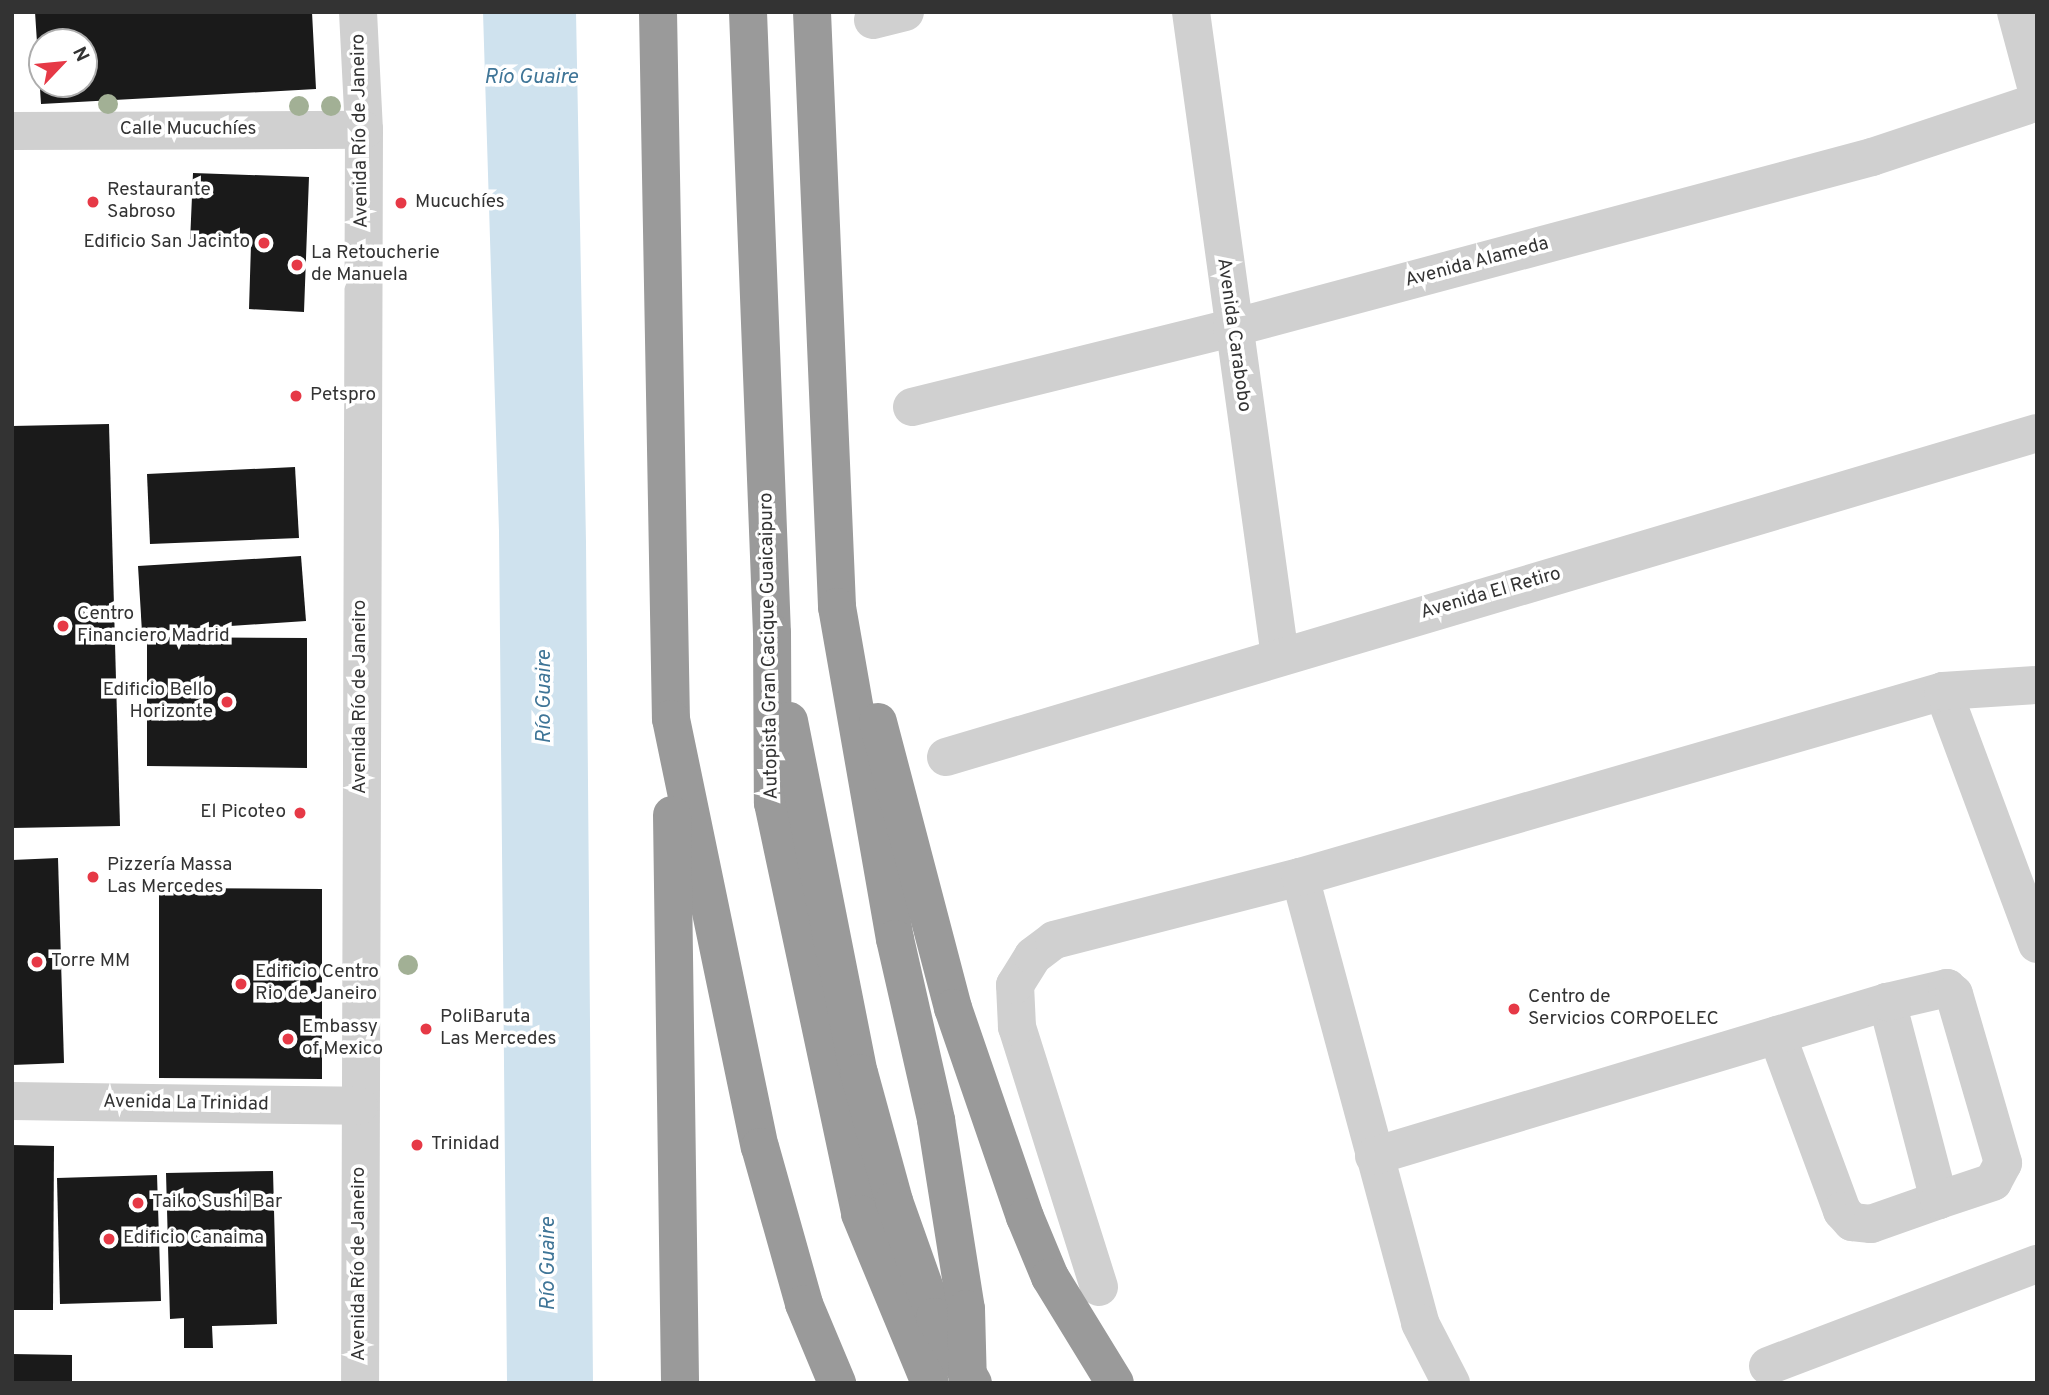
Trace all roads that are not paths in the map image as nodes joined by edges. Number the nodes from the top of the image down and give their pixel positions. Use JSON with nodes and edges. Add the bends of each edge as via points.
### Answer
{"nodes":[{"id":1,"x":358,"y":12,"type":"edge"},
{"id":2,"x":658,"y":12,"type":"edge"},
{"id":3,"x":748,"y":12,"type":"edge"},
{"id":4,"x":812,"y":12,"type":"edge"},
{"id":5,"x":1191,"y":12,"type":"edge"},
{"id":6,"x":2016,"y":12,"type":"edge"},
{"id":7,"x":2037,"y":90,"type":"edge"},
{"id":8,"x":2037,"y":102,"type":"edge"},
{"id":9,"x":364,"y":130,"type":"junction"},
{"id":10,"x":12,"y":131,"type":"edge"},
{"id":11,"x":1232,"y":328,"type":"junction"},
{"id":12,"x":912,"y":407,"type":"dead end"},
{"id":13,"x":2037,"y":433,"type":"edge"},
{"id":14,"x":832,"y":544,"type":"junction"},
{"id":15,"x":772,"y":633,"type":"junction"},
{"id":16,"x":1280,"y":657,"type":"junction"},
{"id":17,"x":2037,"y":685,"type":"edge"},
{"id":18,"x":1943,"y":691,"type":"junction"},
{"id":19,"x":671,"y":719,"type":"junction"},
{"id":20,"x":946,"y":757,"type":"dead end"},
{"id":21,"x":1300,"y":877,"type":"junction"},
{"id":22,"x":2037,"y":944,"type":"edge"},
{"id":23,"x":1887,"y":1002,"type":"junction"},
{"id":24,"x":1777,"y":1035,"type":"junction"},
{"id":25,"x":12,"y":1101,"type":"edge"},
{"id":26,"x":359,"y":1106,"type":"junction"},
{"id":27,"x":1374,"y":1156,"type":"junction"},
{"id":28,"x":1939,"y":1200,"type":"junction"},
{"id":29,"x":2037,"y":1264,"type":"edge"},
{"id":30,"x":1099,"y":1287,"type":"dead end"},
{"id":31,"x":1768,"y":1366,"type":"dead end"},
{"id":32,"x":360,"y":1383,"type":"edge"},
{"id":33,"x":680,"y":1383,"type":"edge"},
{"id":34,"x":837,"y":1383,"type":"edge"},
{"id":35,"x":930,"y":1383,"type":"edge"},
{"id":36,"x":971,"y":1383,"type":"edge"},
{"id":37,"x":1115,"y":1383,"type":"edge"},
{"id":38,"x":1451,"y":1383,"type":"edge"}],
"edges":[{"from":1,"to":9,"type":"street","name":"Avenida Río de Janeiro"},
{"from":2,"to":19,"type":"highway"},
{"from":3,"to":15,"type":"highway","name":"Autopista Gran Cacique Guaicaipuro"},
{"from":4,"to":14,"type":"highway"},
{"from":5,"to":11,"type":"street","name":"Avenida Carabobo"},
{"from":6,"to":7,"type":"street"},
{"from":8,"to":11,"type":"street","name":"Avenida Alameda","via":[[1872,157]]},
{"from":9,"to":10,"type":"street","name":"Calle Mucuchíes"},
{"from":9,"to":26,"type":"street","name":"Avenida Río de Janeiro"},
{"from":11,"to":12,"type":"street","name":"Avenida Alameda"},
{"from":11,"to":16,"type":"street","name":"Avenida Carabobo"},
{"from":13,"to":16,"type":"street","name":"Avenida El Retiro"},
{"from":14,"to":36,"type":"highway","bridge":true,"via":[[854,718],[936,1120],[966,1310]]},
{"from":14,"to":37,"type":"highway","via":[[953,1009],[985,1105],[1050,1277]]},
{"from":15,"to":35,"type":"highway","name":"Autopista Gran Cacique Guaicaipuro","via":[[773,803],[834,1109],[860,1214]]},
{"from":15,"to":36,"type":"highway","via":[[859,1073],[894,1201],[936,1317]]},
{"from":16,"to":20,"type":"street","name":"Avenida El Retiro"},
{"from":17,"to":18,"type":"street"},
{"from":18,"to":21,"type":"street"},
{"from":18,"to":22,"type":"street"},
{"from":19,"to":33,"type":"highway"},
{"from":19,"to":34,"type":"highway","via":[[760,1147],[804,1304]]},
{"from":21,"to":27,"type":"street"},
{"from":21,"to":30,"type":"street","via":[[1054,940],[1033,956],[1015,985],[1017,1027]]},
{"from":23,"to":24,"type":"street"},
{"from":23,"to":28,"type":"street"},
{"from":23,"to":28,"type":"street","via":[[1938,989],[1954,994],[2003,1163],[1993,1182]]},
{"from":24,"to":27,"type":"street"},
{"from":24,"to":28,"type":"street","via":[[1842,1211],[1853,1222],[1871,1224]]},
{"from":25,"to":26,"type":"street","name":"Avenida La Trinidad"},
{"from":26,"to":32,"type":"street","name":"Avenida Río de Janeiro"},
{"from":27,"to":38,"type":"street","via":[[1420,1323]]},
{"from":29,"to":31,"type":"street"}]}
